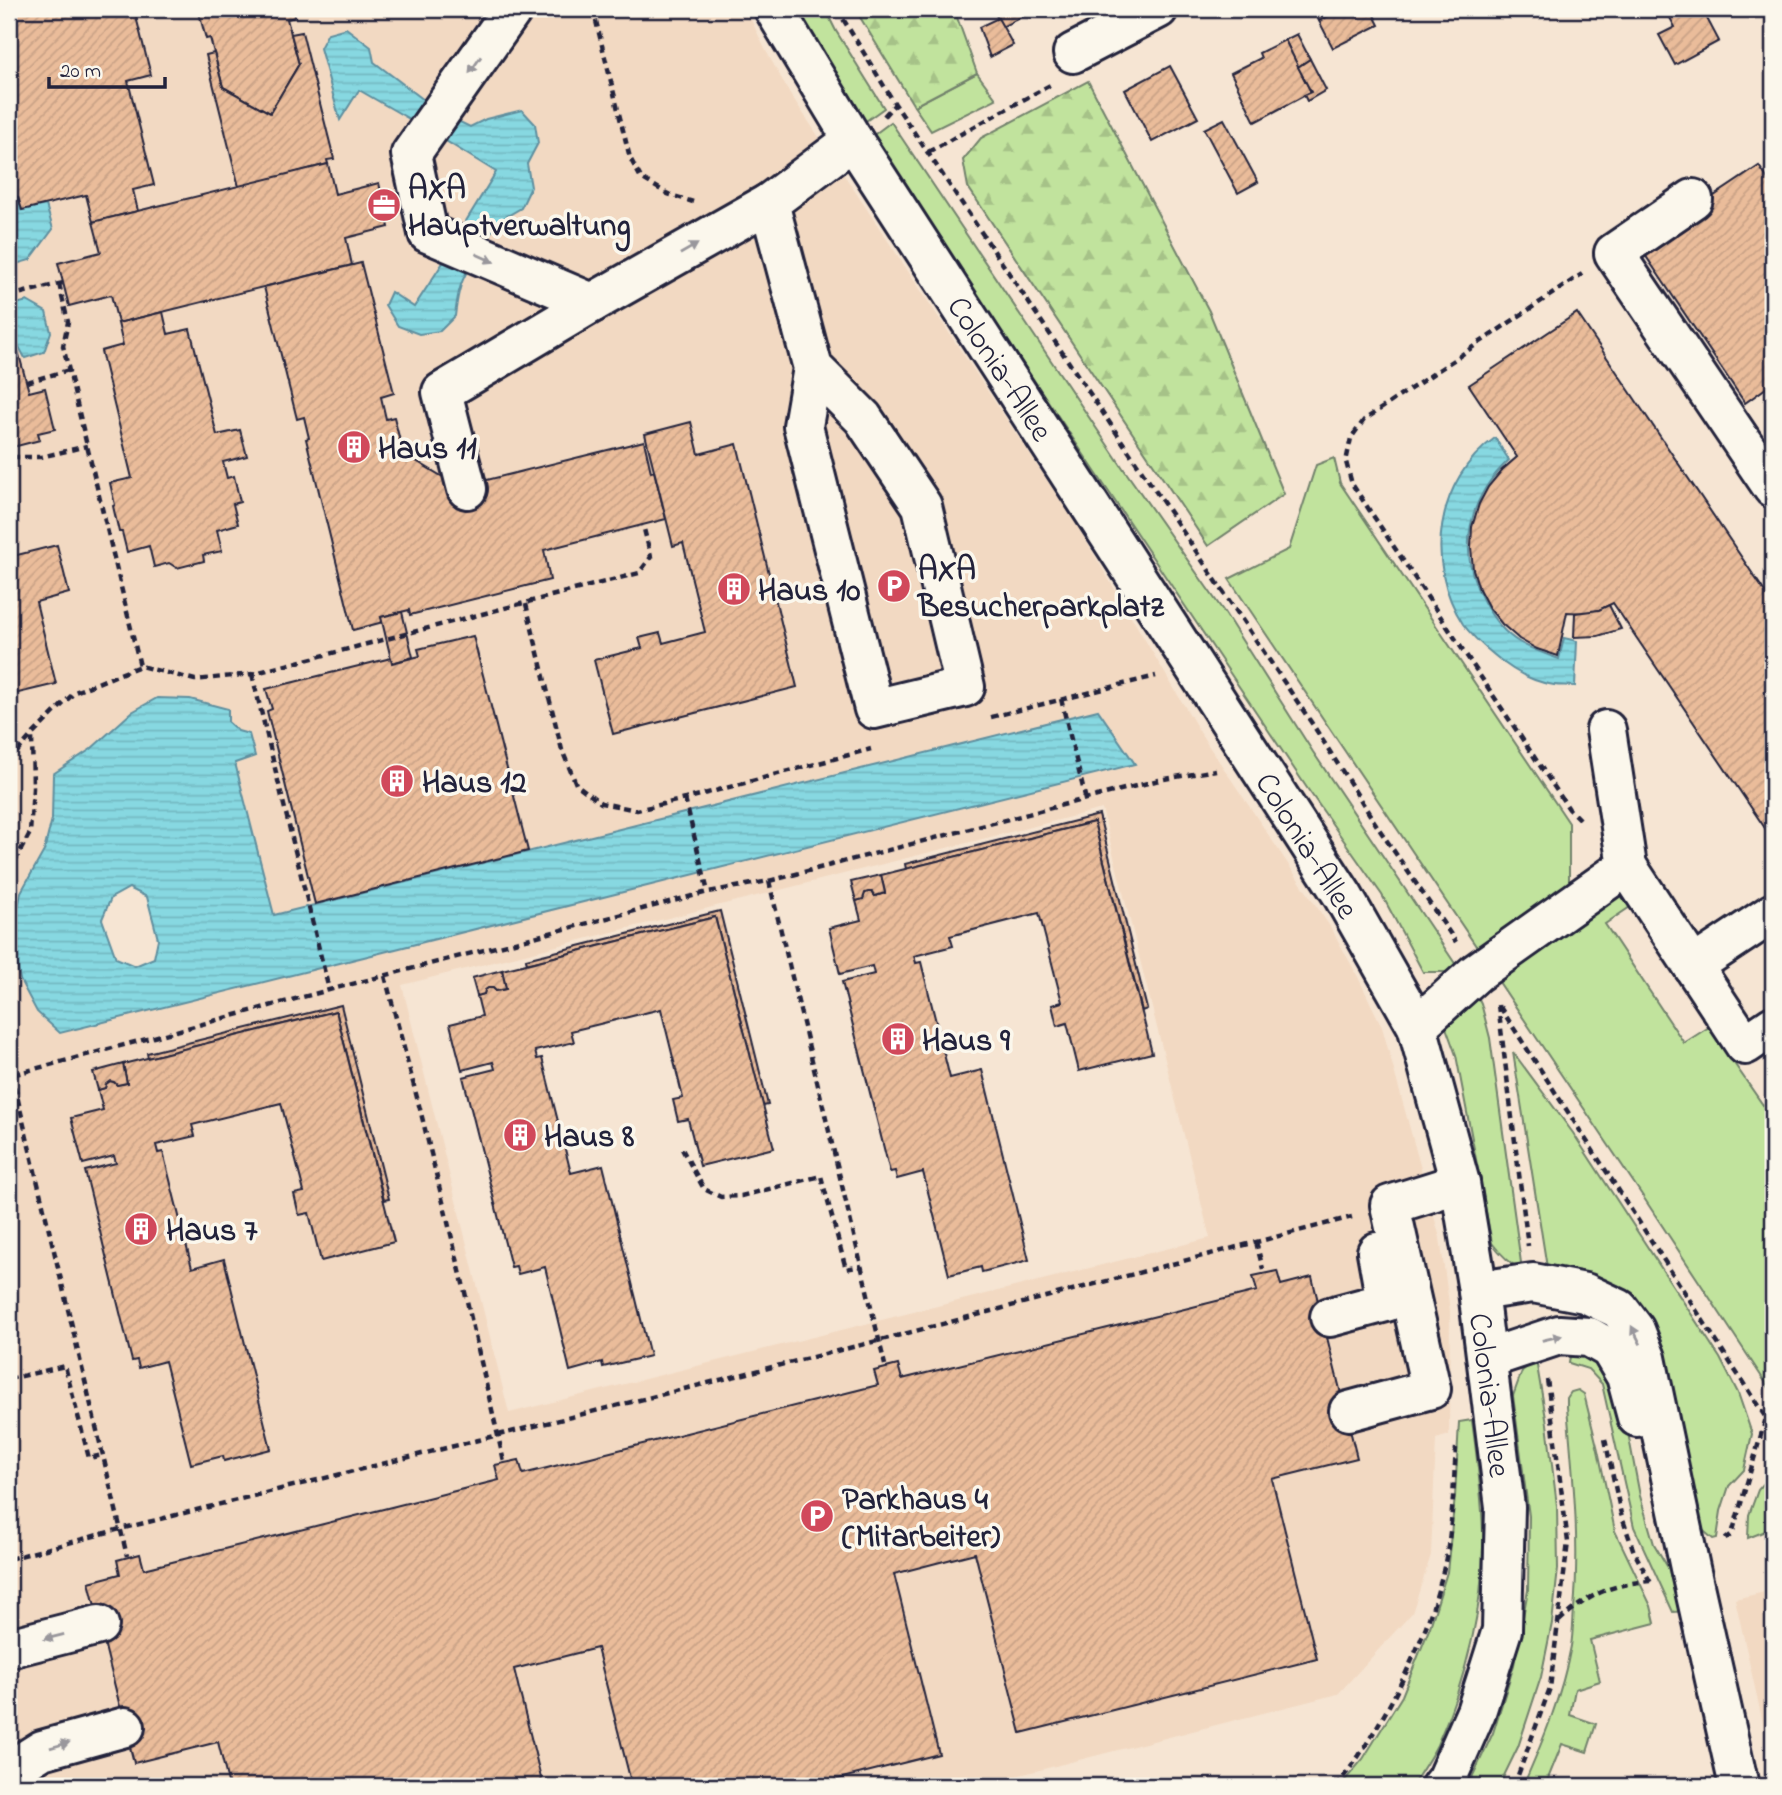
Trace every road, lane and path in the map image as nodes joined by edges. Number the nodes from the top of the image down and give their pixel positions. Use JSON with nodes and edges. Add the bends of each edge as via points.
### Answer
{"nodes":[{"id":1,"x":513,"y":9,"type":"edge"},
{"id":2,"x":593,"y":9,"type":"edge"},
{"id":3,"x":774,"y":9,"type":"edge"},
{"id":4,"x":1158,"y":9,"type":"edge"},
{"id":5,"x":1768,"y":9,"type":"edge"},
{"id":6,"x":1773,"y":12,"type":"edge"},
{"id":7,"x":1073,"y":53,"type":"joint"},
{"id":8,"x":853,"y":140,"type":"junction"},
{"id":9,"x":928,"y":152,"type":"dead end"},
{"id":10,"x":1693,"y":199,"type":"dead end"},
{"id":11,"x":755,"y":211,"type":"junction"},
{"id":12,"x":1614,"y":253,"type":"junction"},
{"id":13,"x":9,"y":296,"type":"edge"},
{"id":14,"x":592,"y":303,"type":"junction"},
{"id":15,"x":813,"y":368,"type":"junction"},
{"id":16,"x":69,"y":370,"type":"junction"},
{"id":17,"x":27,"y":382,"type":"dead end"},
{"id":18,"x":87,"y":446,"type":"junction"},
{"id":19,"x":11,"y":449,"type":"dead end"},
{"id":20,"x":12,"y":457,"type":"junction"},
{"id":21,"x":9,"y":466,"type":"edge"},
{"id":22,"x":1773,"y":488,"type":"edge"},
{"id":23,"x":467,"y":489,"type":"dead end"},
{"id":24,"x":643,"y":525,"type":"dead end"},
{"id":25,"x":526,"y":604,"type":"junction"},
{"id":26,"x":140,"y":666,"type":"junction"},
{"id":27,"x":1194,"y":666,"type":"junction"},
{"id":28,"x":252,"y":674,"type":"junction"},
{"id":29,"x":1061,"y":699,"type":"junction"},
{"id":30,"x":980,"y":720,"type":"dead end"},
{"id":31,"x":1606,"y":730,"type":"dead end"},
{"id":32,"x":32,"y":735,"type":"junction"},
{"id":33,"x":873,"y":749,"type":"dead end"},
{"id":34,"x":9,"y":761,"type":"edge"},
{"id":35,"x":1257,"y":763,"type":"junction"},
{"id":36,"x":685,"y":799,"type":"junction"},
{"id":37,"x":1086,"y":800,"type":"junction"},
{"id":38,"x":1627,"y":866,"type":"junction"},
{"id":39,"x":9,"y":872,"type":"edge"},
{"id":40,"x":769,"y":881,"type":"junction"},
{"id":41,"x":708,"y":892,"type":"junction"},
{"id":42,"x":1773,"y":913,"type":"edge"},
{"id":43,"x":1693,"y":966,"type":"junction"},
{"id":44,"x":385,"y":976,"type":"junction"},
{"id":45,"x":329,"y":990,"type":"junction"},
{"id":46,"x":1498,"y":1004,"type":"dead end"},
{"id":47,"x":1417,"y":1026,"type":"junction"},
{"id":48,"x":1773,"y":1026,"type":"edge"},
{"id":49,"x":9,"y":1065,"type":"edge"},
{"id":50,"x":12,"y":1075,"type":"junction"},
{"id":51,"x":682,"y":1149,"type":"dead end"},
{"id":52,"x":1460,"y":1183,"type":"junction"},
{"id":53,"x":1380,"y":1208,"type":"junction"},
{"id":54,"x":1256,"y":1242,"type":"junction"},
{"id":55,"x":862,"y":1266,"type":"junction"},
{"id":56,"x":1263,"y":1269,"type":"dead end"},
{"id":57,"x":1478,"y":1291,"type":"junction"},
{"id":58,"x":1330,"y":1317,"type":"dead end"},
{"id":59,"x":881,"y":1340,"type":"junction"},
{"id":60,"x":1487,"y":1359,"type":"junction"},
{"id":61,"x":885,"y":1365,"type":"dead end"},
{"id":62,"x":1546,"y":1375,"type":"dead end"},
{"id":63,"x":1558,"y":1375,"type":"dead end"},
{"id":64,"x":9,"y":1379,"type":"edge"},
{"id":65,"x":1349,"y":1411,"type":"dead end"},
{"id":66,"x":1603,"y":1430,"type":"dead end"},
{"id":67,"x":499,"y":1434,"type":"junction"},
{"id":68,"x":1456,"y":1447,"type":"dead end"},
{"id":69,"x":103,"y":1455,"type":"junction"},
{"id":70,"x":504,"y":1462,"type":"dead end"},
{"id":71,"x":1672,"y":1484,"type":"junction"},
{"id":72,"x":120,"y":1529,"type":"junction"},
{"id":73,"x":127,"y":1556,"type":"dead end"},
{"id":74,"x":9,"y":1559,"type":"edge"},
{"id":75,"x":1690,"y":1568,"type":"junction"},
{"id":76,"x":1650,"y":1581,"type":"junction"},
{"id":77,"x":1656,"y":1591,"type":"dead end"},
{"id":78,"x":1558,"y":1621,"type":"dead end"},
{"id":79,"x":99,"y":1625,"type":"dead end"},
{"id":80,"x":9,"y":1648,"type":"edge"},
{"id":81,"x":125,"y":1727,"type":"dead end"},
{"id":82,"x":9,"y":1776,"type":"edge"},
{"id":83,"x":12,"y":1786,"type":"edge"},
{"id":84,"x":1335,"y":1786,"type":"edge"},
{"id":85,"x":1441,"y":1786,"type":"edge"},
{"id":86,"x":1740,"y":1786,"type":"edge"}],
"edges":[{"from":1,"to":14,"type":"main road","one_way":true,"via":[[411,154],[428,233]]},
{"from":2,"to":11,"type":"path","via":[[630,158],[641,177],[668,194]]},
{"from":3,"to":8,"type":"main road","name":"Colonia-Allee"},
{"from":4,"to":7,"type":"main road"},
{"from":5,"to":6,"type":"path"},
{"from":7,"to":9,"type":"path","via":[[1062,79]]},
{"from":8,"to":11,"type":"main road"},
{"from":8,"to":27,"type":"main road","name":"Colonia-Allee"},
{"from":10,"to":12,"type":"main road"},
{"from":14,"to":11,"type":"main road","one_way":true},
{"from":11,"to":15,"type":"main road"},
{"from":12,"to":22,"type":"main road"},
{"from":12,"to":38,"type":"path","via":[[1364,420],[1351,438],[1346,462],[1352,484],[1569,808]]},
{"from":13,"to":16,"type":"path","via":[[61,284],[68,322],[63,346]]},
{"from":14,"to":23,"type":"main road","via":[[442,392]]},
{"from":15,"to":15,"type":"main road","via":[[803,426],[874,709],[965,687],[922,506],[863,418]]},
{"from":16,"to":17,"type":"path"},
{"from":16,"to":18,"type":"path"},
{"from":18,"to":20,"type":"path","via":[[41,457]]},
{"from":18,"to":26,"type":"path"},
{"from":19,"to":20,"type":"path"},
{"from":20,"to":21,"type":"path"},
{"from":24,"to":25,"type":"path","via":[[651,557],[639,573]]},
{"from":25,"to":28,"type":"path"},
{"from":25,"to":36,"type":"path","via":[[562,750],[576,784],[601,803],[637,810]]},
{"from":26,"to":28,"type":"path","via":[[194,680]]},
{"from":26,"to":32,"type":"path","via":[[75,692]]},
{"from":27,"to":29,"type":"path"},
{"from":27,"to":35,"type":"main road","name":"Colonia-Allee"},
{"from":28,"to":45,"type":"path"},
{"from":29,"to":30,"type":"path"},
{"from":29,"to":37,"type":"path"},
{"from":31,"to":38,"type":"main road"},
{"from":32,"to":34,"type":"path"},
{"from":32,"to":39,"type":"path","via":[[30,833]]},
{"from":33,"to":36,"type":"path"},
{"from":35,"to":37,"type":"path","via":[[1159,780]]},
{"from":35,"to":47,"type":"main road","name":"Colonia-Allee","via":[[1343,896]]},
{"from":36,"to":41,"type":"path"},
{"from":37,"to":40,"type":"path"},
{"from":38,"to":43,"type":"main road"},
{"from":38,"to":47,"type":"main road","via":[[1476,973]]},
{"from":40,"to":41,"type":"path"},
{"from":40,"to":55,"type":"path"},
{"from":41,"to":44,"type":"path"},
{"from":42,"to":43,"type":"main road"},
{"from":43,"to":48,"type":"main road","via":[[1745,1045]]},
{"from":44,"to":45,"type":"path"},
{"from":44,"to":67,"type":"path"},
{"from":45,"to":50,"type":"path"},
{"from":46,"to":75,"type":"path","via":[[1766,1418],[1732,1534]]},
{"from":47,"to":52,"type":"main road","name":"Colonia-Allee"},
{"from":49,"to":50,"type":"path"},
{"from":50,"to":69,"type":"path"},
{"from":51,"to":55,"type":"path","via":[[704,1189],[722,1197],[821,1176],[846,1269]]},
{"from":52,"to":53,"type":"main road"},
{"from":52,"to":57,"type":"main road","name":"Colonia-Allee"},
{"from":53,"to":54,"type":"path"},
{"from":53,"to":58,"type":"main road","via":[[1386,1302]]},
{"from":53,"to":65,"type":"main road","via":[[1431,1389]]},
{"from":54,"to":56,"type":"path"},
{"from":54,"to":59,"type":"path"},
{"from":55,"to":59,"type":"path"},
{"from":57,"to":60,"type":"main road","name":"Colonia-Allee"},
{"from":71,"to":57,"type":"main road","one_way":true,"via":[[1646,1358],[1635,1330],[1619,1309],[1585,1293],[1533,1283]]},
{"from":59,"to":61,"type":"path"},
{"from":59,"to":67,"type":"path"},
{"from":60,"to":71,"type":"main road","one_way":true,"via":[[1559,1335],[1589,1336],[1610,1349],[1626,1376],[1637,1419]]},
{"from":60,"to":85,"type":"main road","name":"Colonia-Allee","via":[[1505,1507],[1502,1630],[1476,1712]]},
{"from":62,"to":63,"type":"path"},
{"from":64,"to":69,"type":"path","via":[[65,1366],[89,1458]]},
{"from":66,"to":76,"type":"path","via":[[1621,1514]]},
{"from":67,"to":70,"type":"path"},
{"from":67,"to":72,"type":"path"},
{"from":68,"to":84,"type":"path","via":[[1449,1540],[1436,1598],[1401,1684],[1349,1771]]},
{"from":69,"to":72,"type":"path"},
{"from":71,"to":75,"type":"main road"},
{"from":72,"to":73,"type":"path"},
{"from":72,"to":74,"type":"path"},
{"from":75,"to":86,"type":"main road"},
{"from":76,"to":77,"type":"path"},
{"from":76,"to":78,"type":"path","via":[[1595,1594]]},
{"from":79,"to":80,"type":"main road","one_way":true},
{"from":83,"to":81,"type":"main road","one_way":true,"via":[[23,1762],[42,1750]]},
{"from":82,"to":83,"type":"main road"}]}
